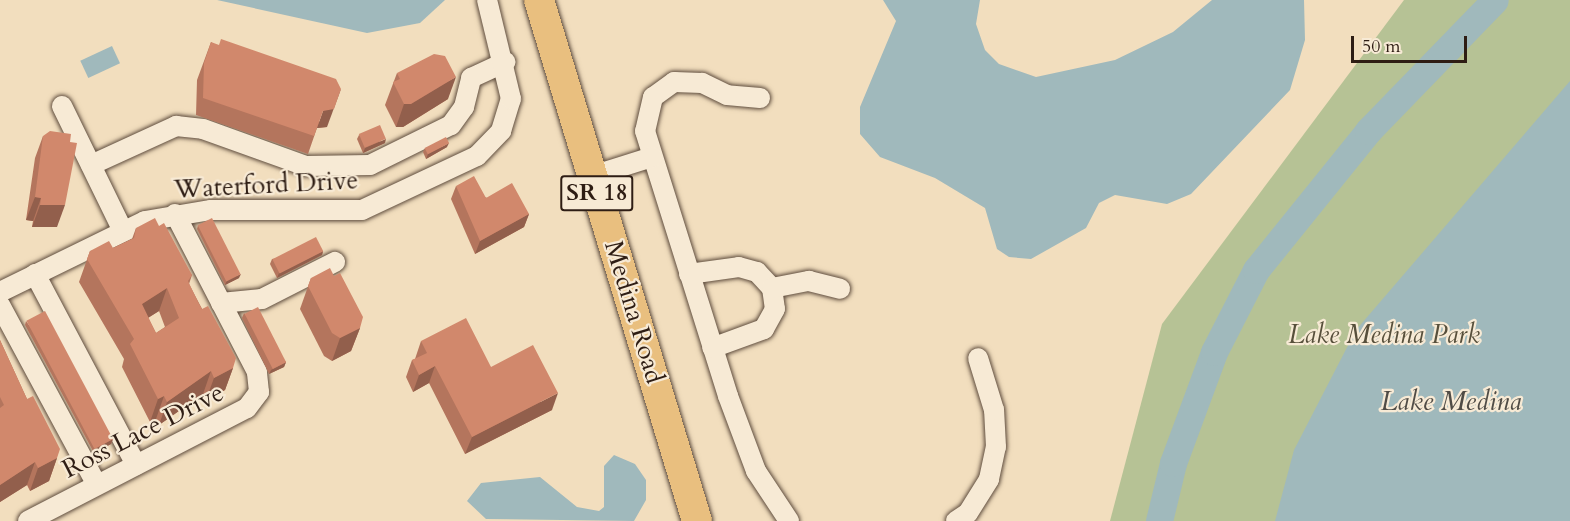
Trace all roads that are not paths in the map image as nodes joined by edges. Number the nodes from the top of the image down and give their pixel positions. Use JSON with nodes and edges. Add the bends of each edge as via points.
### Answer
{"nodes":[{"id":1,"x":487,"y":0,"type":"edge"},
{"id":2,"x":539,"y":0,"type":"edge"},
{"id":3,"x":505,"y":62,"type":"junction"},
{"id":4,"x":760,"y":98,"type":"dead end"},
{"id":5,"x":62,"y":106,"type":"dead end"},
{"id":6,"x":652,"y":157,"type":"junction"},
{"id":7,"x":91,"y":165,"type":"junction"},
{"id":8,"x":592,"y":176,"type":"junction"},
{"id":9,"x":174,"y":214,"type":"junction"},
{"id":10,"x":122,"y":229,"type":"junction"},
{"id":11,"x":335,"y":262,"type":"dead end"},
{"id":12,"x":35,"y":274,"type":"junction"},
{"id":13,"x":689,"y":274,"type":"junction"},
{"id":14,"x":772,"y":288,"type":"junction"},
{"id":15,"x":840,"y":289,"type":"dead end"},
{"id":16,"x":0,"y":292,"type":"edge"},
{"id":17,"x":221,"y":303,"type":"junction"},
{"id":18,"x":0,"y":305,"type":"edge"},
{"id":19,"x":712,"y":348,"type":"junction"},
{"id":20,"x":978,"y":358,"type":"dead end"},
{"id":21,"x":136,"y":465,"type":"junction"},
{"id":22,"x":97,"y":485,"type":"junction"},
{"id":23,"x":28,"y":521,"type":"edge"},
{"id":24,"x":697,"y":521,"type":"edge"},
{"id":25,"x":789,"y":521,"type":"edge"},
{"id":26,"x":956,"y":521,"type":"edge"}],
"edges":[{"from":1,"to":3,"type":"street","name":"Waterford Drive"},
{"from":2,"to":8,"type":"highway","name":"Medina Road","number":"SR 18"},
{"from":3,"to":7,"type":"street","via":[[471,78],[464,107],[451,125],[370,165],[306,166],[203,129],[176,126]]},
{"from":3,"to":9,"type":"street","name":"Waterford Drive","via":[[511,99],[491,144],[383,203],[335,214]]},
{"from":4,"to":6,"type":"street","via":[[727,95],[688,80],[663,88],[645,119]]},
{"from":5,"to":7,"type":"street"},
{"from":6,"to":8,"type":"street"},
{"from":6,"to":13,"type":"street"},
{"from":7,"to":10,"type":"street"},
{"from":8,"to":24,"type":"highway","name":"Medina Road","number":"SR 18"},
{"from":9,"to":10,"type":"street","name":"Waterford Drive"},
{"from":9,"to":17,"type":"street"},
{"from":10,"to":12,"type":"street","name":"Waterford Drive"},
{"from":11,"to":17,"type":"street","via":[[262,299]]},
{"from":12,"to":16,"type":"street","name":"Waterford Drive"},
{"from":12,"to":21,"type":"street"},
{"from":13,"to":14,"type":"street","via":[[740,267],[757,272]]},
{"from":13,"to":19,"type":"street"},
{"from":14,"to":15,"type":"street","via":[[809,281]]},
{"from":14,"to":19,"type":"street","via":[[775,309],[764,328]]},
{"from":17,"to":21,"type":"street","name":"Ross Lace Drive","via":[[257,372],[259,392],[247,408]]},
{"from":18,"to":22,"type":"street"},
{"from":19,"to":25,"type":"street","via":[[756,471]]},
{"from":20,"to":26,"type":"street","via":[[994,410],[996,447],[989,479],[968,513]]},
{"from":21,"to":22,"type":"street","name":"Ross Lace Drive"},
{"from":22,"to":23,"type":"street","name":"Ross Lace Drive"}]}
